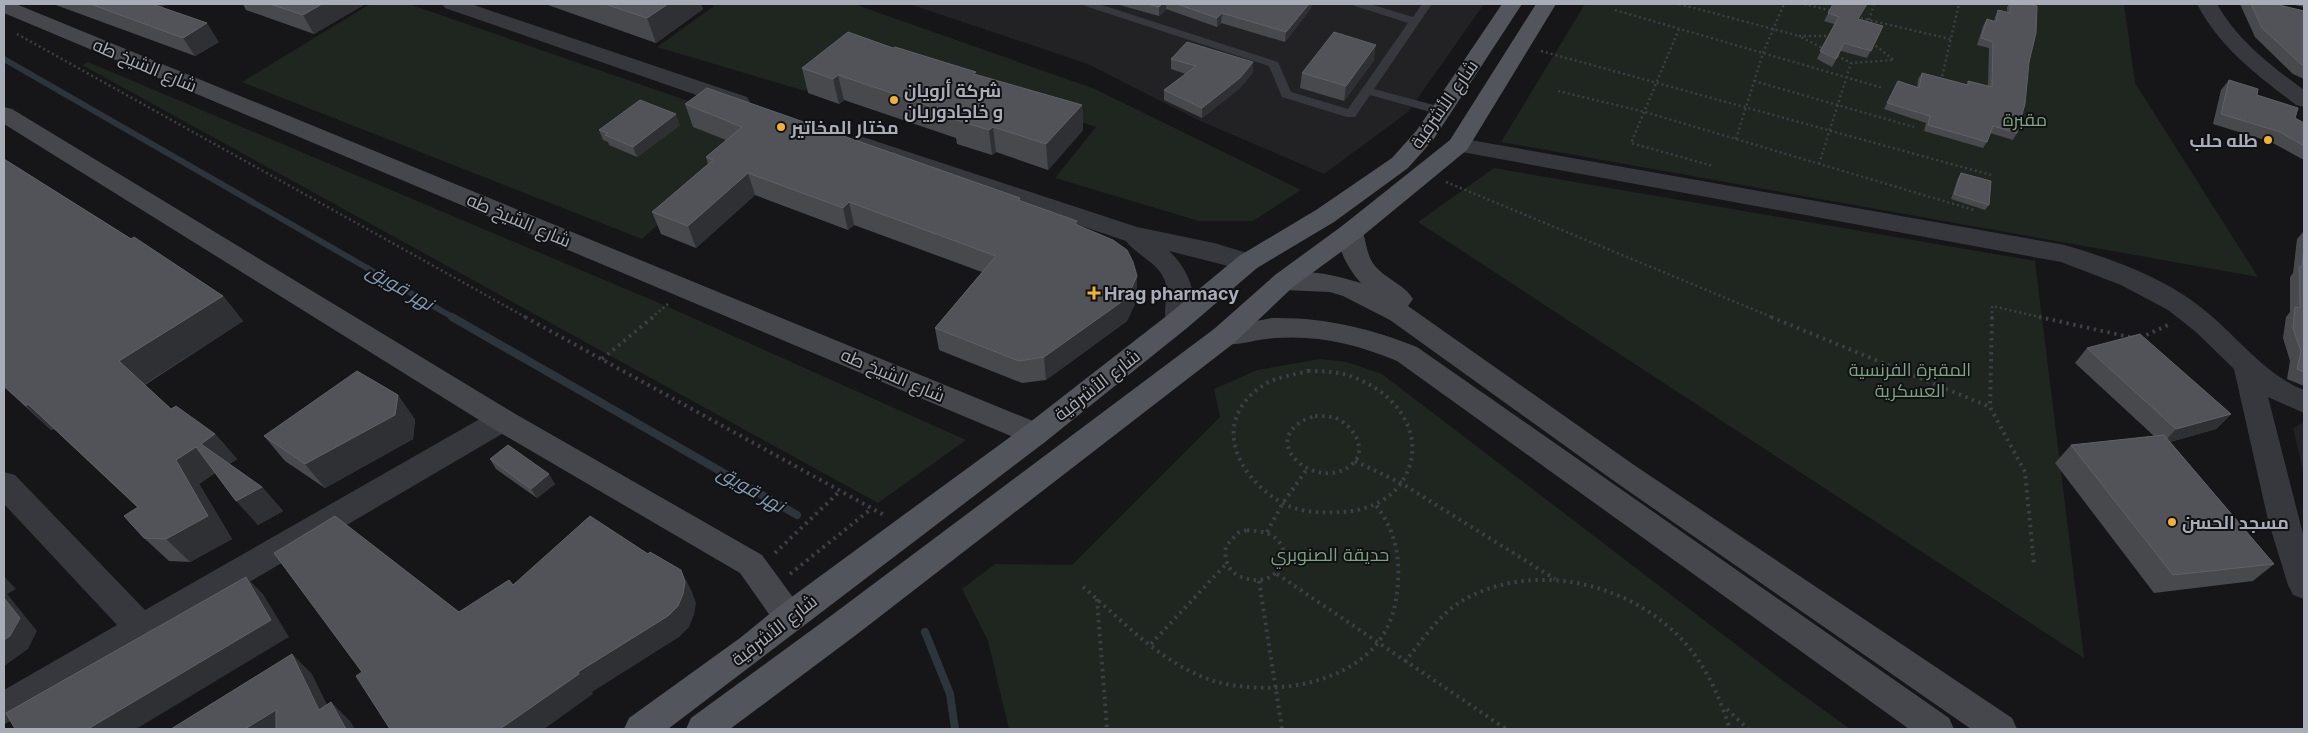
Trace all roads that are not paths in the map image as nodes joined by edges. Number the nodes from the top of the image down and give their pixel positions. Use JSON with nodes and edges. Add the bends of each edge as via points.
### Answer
{"nodes":[{"id":1,"x":452,"y":4,"type":"edge"},
{"id":2,"x":1089,"y":4,"type":"edge"},
{"id":3,"x":1359,"y":4,"type":"edge"},
{"id":4,"x":1427,"y":4,"type":"edge"},
{"id":5,"x":1512,"y":4,"type":"edge"},
{"id":6,"x":1546,"y":4,"type":"edge"},
{"id":7,"x":2206,"y":4,"type":"edge"},
{"id":8,"x":4,"y":6,"type":"edge"},
{"id":9,"x":1415,"y":20,"type":"junction"},
{"id":10,"x":1368,"y":91,"type":"junction"},
{"id":11,"x":2304,"y":100,"type":"edge"},
{"id":12,"x":764,"y":110,"type":"edge"},
{"id":13,"x":1441,"y":111,"type":"junction"},
{"id":14,"x":4,"y":114,"type":"edge"},
{"id":15,"x":840,"y":136,"type":"edge"},
{"id":16,"x":1458,"y":145,"type":"junction"},
{"id":17,"x":1351,"y":232,"type":"junction"},
{"id":18,"x":1132,"y":235,"type":"junction"},
{"id":19,"x":1248,"y":262,"type":"junction"},
{"id":20,"x":1284,"y":281,"type":"junction"},
{"id":21,"x":1178,"y":321,"type":"junction"},
{"id":22,"x":1224,"y":336,"type":"junction"},
{"id":23,"x":2247,"y":365,"type":"junction"},
{"id":24,"x":1493,"y":380,"type":"junction"},
{"id":25,"x":2304,"y":402,"type":"edge"},
{"id":26,"x":502,"y":420,"type":"junction"},
{"id":27,"x":1035,"y":434,"type":"junction"},
{"id":28,"x":4,"y":484,"type":"edge"},
{"id":29,"x":2294,"y":522,"type":"edge"},
{"id":30,"x":2304,"y":585,"type":"edge"},
{"id":31,"x":789,"y":617,"type":"junction"},
{"id":32,"x":142,"y":629,"type":"junction"},
{"id":33,"x":4,"y":708,"type":"edge"},
{"id":34,"x":641,"y":729,"type":"edge"},
{"id":35,"x":703,"y":729,"type":"edge"},
{"id":36,"x":1937,"y":729,"type":"edge"},
{"id":37,"x":2000,"y":729,"type":"edge"}],
"edges":[{"from":1,"to":12,"type":"street"},
{"from":2,"to":10,"type":"lane","via":[[1274,64],[1286,94],[1351,114]]},
{"from":3,"to":9,"type":"lane"},
{"from":4,"to":9,"type":"lane"},
{"from":5,"to":13,"type":"main road","name":"شارع الأشرفية"},
{"from":6,"to":16,"type":"main road","name":"شارع الأشرفية"},
{"from":7,"to":11,"type":"street","via":[[2214,22],[2241,53]]},
{"from":8,"to":27,"type":"main road","name":"شارع الشيخ طه"},
{"from":9,"to":10,"type":"lane"},
{"from":10,"to":13,"type":"lane"},
{"from":13,"to":19,"type":"main road","name":"شارع الأشرفية","via":[[1400,163],[1326,216]]},
{"from":14,"to":26,"type":"main road"},
{"from":15,"to":18,"type":"street"},
{"from":16,"to":17,"type":"main road","name":"شارع الأشرفية"},
{"from":16,"to":23,"type":"street","via":[[2065,254],[2133,279],[2192,314]]},
{"from":17,"to":20,"type":"main road","name":"شارع الأشرفية"},
{"from":17,"to":24,"type":"main road","via":[[1352,248],[1371,278],[1454,340]]},
{"from":18,"to":19,"type":"street"},
{"from":18,"to":21,"type":"street","via":[[1159,254],[1174,272],[1180,290]]},
{"from":19,"to":20,"type":"main road"},
{"from":19,"to":21,"type":"main road","name":"شارع الأشرفية"},
{"from":20,"to":22,"type":"main road","name":"شارع الأشرفية"},
{"from":20,"to":24,"type":"main road","via":[[1330,283],[1374,300],[1400,314]]},
{"from":21,"to":27,"type":"main road","name":"شارع الأشرفية"},
{"from":22,"to":35,"type":"main road","name":"شارع الأشرفية"},
{"from":22,"to":36,"type":"main road","via":[[1254,329],[1316,327],[1378,341],[1407,354]]},
{"from":23,"to":25,"type":"street","via":[[2288,397]]},
{"from":23,"to":29,"type":"street"},
{"from":24,"to":37,"type":"main road"},
{"from":26,"to":31,"type":"main road","via":[[751,564]]},
{"from":26,"to":32,"type":"street"},
{"from":27,"to":31,"type":"main road","name":"شارع الأشرفية"},
{"from":28,"to":32,"type":"street"},
{"from":29,"to":30,"type":"street"},
{"from":31,"to":34,"type":"main road","name":"شارع الأشرفية"},
{"from":32,"to":33,"type":"street"}]}
